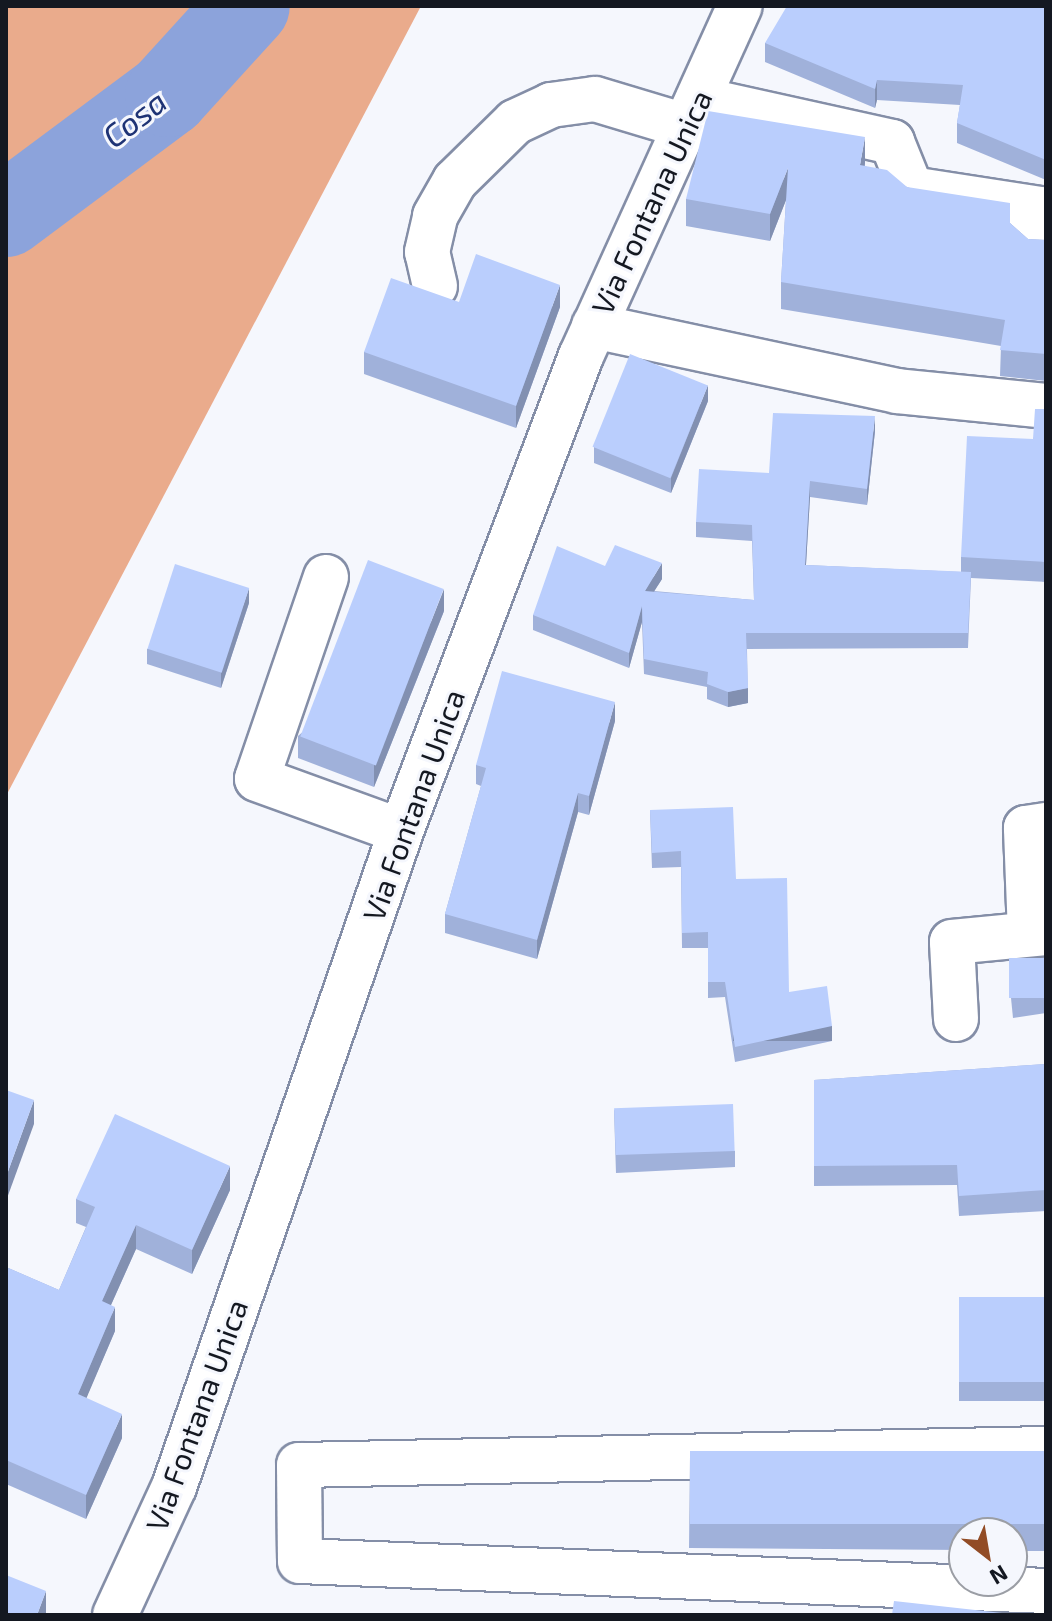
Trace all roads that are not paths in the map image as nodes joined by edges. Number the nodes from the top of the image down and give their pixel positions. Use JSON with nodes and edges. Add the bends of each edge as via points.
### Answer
{"nodes":[{"id":1,"x":740,"y":6,"type":"edge"},
{"id":2,"x":692,"y":112,"type":"junction"},
{"id":3,"x":1046,"y":243,"type":"edge"},
{"id":4,"x":435,"y":286,"type":"dead end"},
{"id":5,"x":594,"y":326,"type":"junction"},
{"id":6,"x":1046,"y":406,"type":"edge"},
{"id":7,"x":326,"y":577,"type":"dead end"},
{"id":8,"x":1046,"y":825,"type":"edge"},
{"id":9,"x":401,"y":831,"type":"junction"},
{"id":10,"x":1038,"y":934,"type":"edge"},
{"id":11,"x":956,"y":1019,"type":"dead end"},
{"id":12,"x":1046,"y":1449,"type":"edge"},
{"id":13,"x":1046,"y":1591,"type":"edge"},
{"id":14,"x":115,"y":1615,"type":"edge"}],
"edges":[{"from":1,"to":2,"type":"main road","name":"Via Fontana Unica"},
{"from":2,"to":3,"type":"main road","via":[[892,142],[911,189],[1040,209],[1033,241]]},
{"from":2,"to":4,"type":"main road","via":[[595,99],[551,105],[515,122],[455,181],[435,216],[427,252]]},
{"from":2,"to":5,"type":"main road","name":"Via Fontana Unica"},
{"from":5,"to":6,"type":"main road","via":[[897,391]]},
{"from":5,"to":9,"type":"main road","name":"Via Fontana Unica"},
{"from":7,"to":9,"type":"main road","via":[[257,779]]},
{"from":8,"to":10,"type":"main road","via":[[1026,828]]},
{"from":9,"to":14,"type":"main road","name":"Via Fontana Unica","via":[[174,1487]]},
{"from":10,"to":11,"type":"main road","via":[[952,942]]},
{"from":12,"to":13,"type":"main road","via":[[299,1465],[300,1561]]}]}
